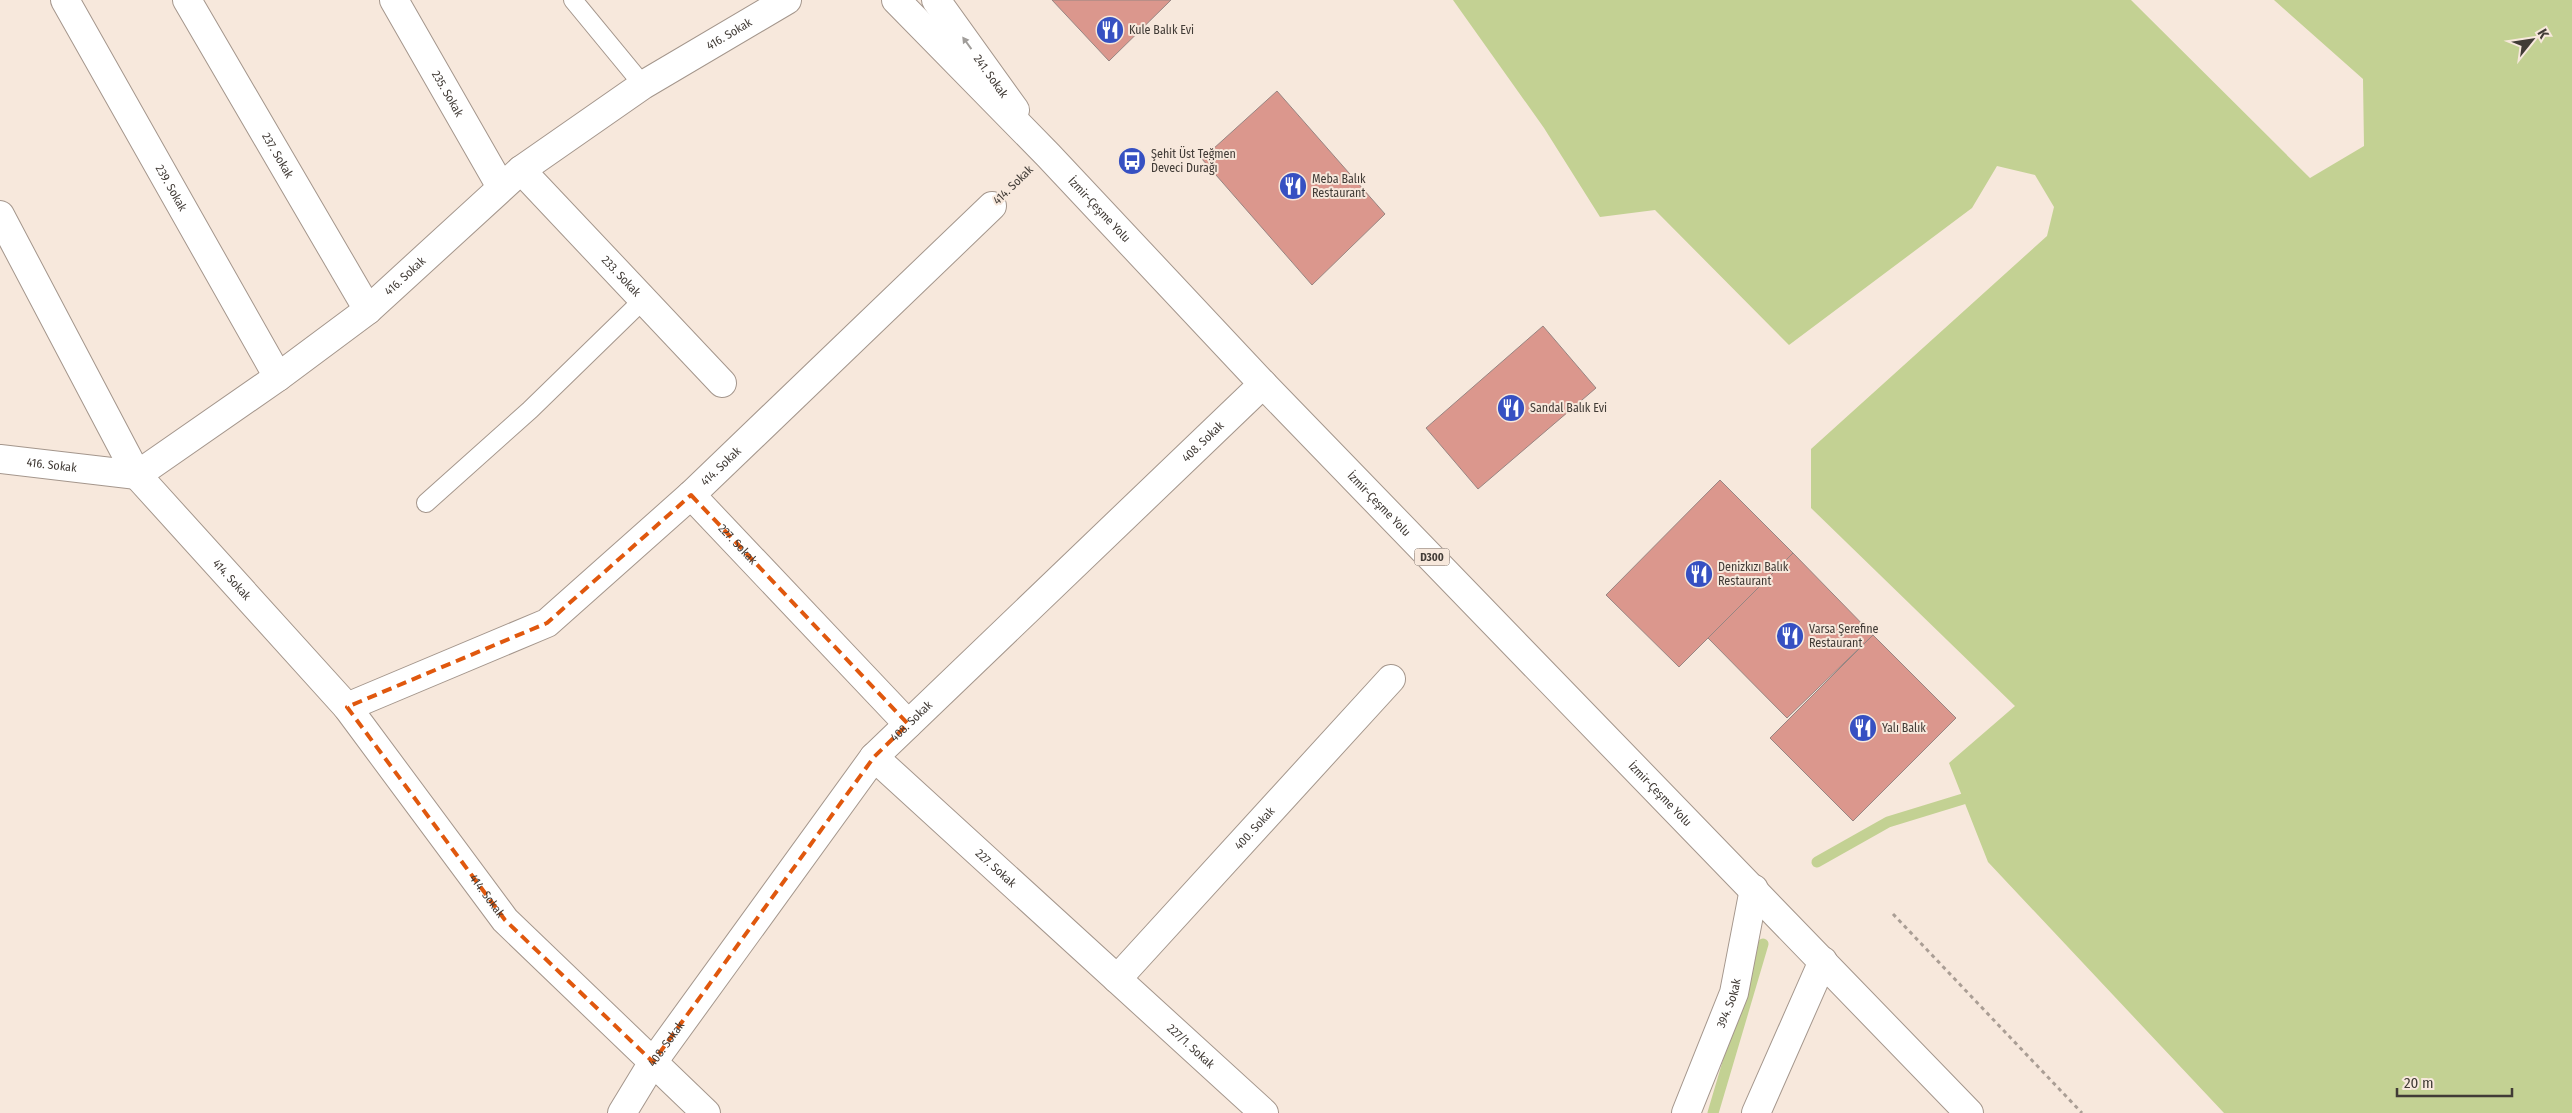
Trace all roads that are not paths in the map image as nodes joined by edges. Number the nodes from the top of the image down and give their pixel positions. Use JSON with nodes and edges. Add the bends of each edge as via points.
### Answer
{"nodes":[{"id":1,"x":65,"y":0,"type":"edge"},
{"id":2,"x":187,"y":0,"type":"edge"},
{"id":3,"x":394,"y":0,"type":"edge"},
{"id":4,"x":573,"y":0,"type":"edge"},
{"id":5,"x":787,"y":0,"type":"edge"},
{"id":6,"x":896,"y":0,"type":"edge"},
{"id":7,"x":936,"y":0,"type":"edge"},
{"id":8,"x":642,"y":85,"type":"junction"},
{"id":9,"x":1046,"y":153,"type":"junction"},
{"id":10,"x":521,"y":170,"type":"junction"},
{"id":11,"x":501,"y":188,"type":"junction"},
{"id":12,"x":992,"y":206,"type":"dead end"},
{"id":13,"x":0,"y":215,"type":"edge"},
{"id":14,"x":643,"y":300,"type":"junction"},
{"id":15,"x":368,"y":310,"type":"junction"},
{"id":16,"x":278,"y":378,"type":"junction"},
{"id":17,"x":722,"y":384,"type":"dead end"},
{"id":18,"x":1263,"y":384,"type":"junction"},
{"id":19,"x":0,"y":459,"type":"edge"},
{"id":20,"x":137,"y":475,"type":"junction"},
{"id":21,"x":691,"y":495,"type":"junction"},
{"id":22,"x":426,"y":503,"type":"dead end"},
{"id":23,"x":1391,"y":679,"type":"dead end"},
{"id":24,"x":348,"y":707,"type":"junction"},
{"id":25,"x":908,"y":724,"type":"junction"},
{"id":26,"x":874,"y":757,"type":"junction"},
{"id":27,"x":1754,"y":889,"type":"junction"},
{"id":28,"x":1823,"y":961,"type":"junction"},
{"id":29,"x":1117,"y":979,"type":"junction"},
{"id":30,"x":653,"y":1062,"type":"junction"},
{"id":31,"x":622,"y":1113,"type":"edge"},
{"id":32,"x":706,"y":1113,"type":"edge"},
{"id":33,"x":1264,"y":1113,"type":"edge"},
{"id":34,"x":1686,"y":1113,"type":"edge"},
{"id":35,"x":1756,"y":1113,"type":"edge"},
{"id":36,"x":1969,"y":1113,"type":"edge"}],
"edges":[{"from":1,"to":16,"type":"main road","name":"239. Sokak"},
{"from":2,"to":15,"type":"main road","name":"237. Sokak"},
{"from":3,"to":11,"type":"main road","name":"235. Sokak"},
{"from":4,"to":8,"type":"lane"},
{"from":5,"to":8,"type":"main road","name":"416. Sokak"},
{"from":6,"to":9,"type":"main road","name":"İzmir-Çeşme Yolu","number":"D300"},
{"from":9,"to":7,"type":"main road","name":"241. Sokak","one_way":true},
{"from":8,"to":10,"type":"main road","name":"416. Sokak"},
{"from":9,"to":18,"type":"main road","name":"İzmir-Çeşme Yolu","number":"D300"},
{"from":10,"to":11,"type":"main road","name":"416. Sokak"},
{"from":10,"to":14,"type":"main road","name":"233. Sokak"},
{"from":11,"to":15,"type":"main road","name":"416. Sokak"},
{"from":12,"to":21,"type":"main road","name":"414. Sokak"},
{"from":13,"to":20,"type":"main road","name":"414. Sokak"},
{"from":14,"to":17,"type":"main road","name":"233. Sokak"},
{"from":14,"to":22,"type":"lane","via":[[530,410]]},
{"from":15,"to":16,"type":"main road","name":"416. Sokak"},
{"from":16,"to":20,"type":"main road","name":"416. Sokak"},
{"from":18,"to":25,"type":"main road","name":"408. Sokak"},
{"from":18,"to":27,"type":"main road","name":"İzmir-Çeşme Yolu","number":"D300"},
{"from":19,"to":20,"type":"main road","name":"416. Sokak"},
{"from":20,"to":24,"type":"main road","name":"414. Sokak"},
{"from":21,"to":24,"type":"main road","name":"414. Sokak","via":[[547,623]]},
{"from":21,"to":25,"type":"main road","name":"227. Sokak"},
{"from":23,"to":29,"type":"main road","name":"400. Sokak"},
{"from":24,"to":30,"type":"main road","name":"414. Sokak","via":[[505,920]]},
{"from":25,"to":26,"type":"main road","name":"408. Sokak"},
{"from":26,"to":29,"type":"main road","name":"227. Sokak"},
{"from":26,"to":30,"type":"main road","name":"408. Sokak"},
{"from":27,"to":28,"type":"main road","name":"İzmir-Çeşme Yolu","number":"D300"},
{"from":27,"to":34,"type":"main road","name":"394. Sokak","via":[[1734,993]]},
{"from":28,"to":35,"type":"main road"},
{"from":28,"to":36,"type":"main road","name":"İzmir-Çeşme Yolu","number":"D300"},
{"from":29,"to":33,"type":"main road","name":"227/1. Sokak"},
{"from":30,"to":31,"type":"main road","name":"408. Sokak"},
{"from":30,"to":32,"type":"main road","name":"414. Sokak"}]}
